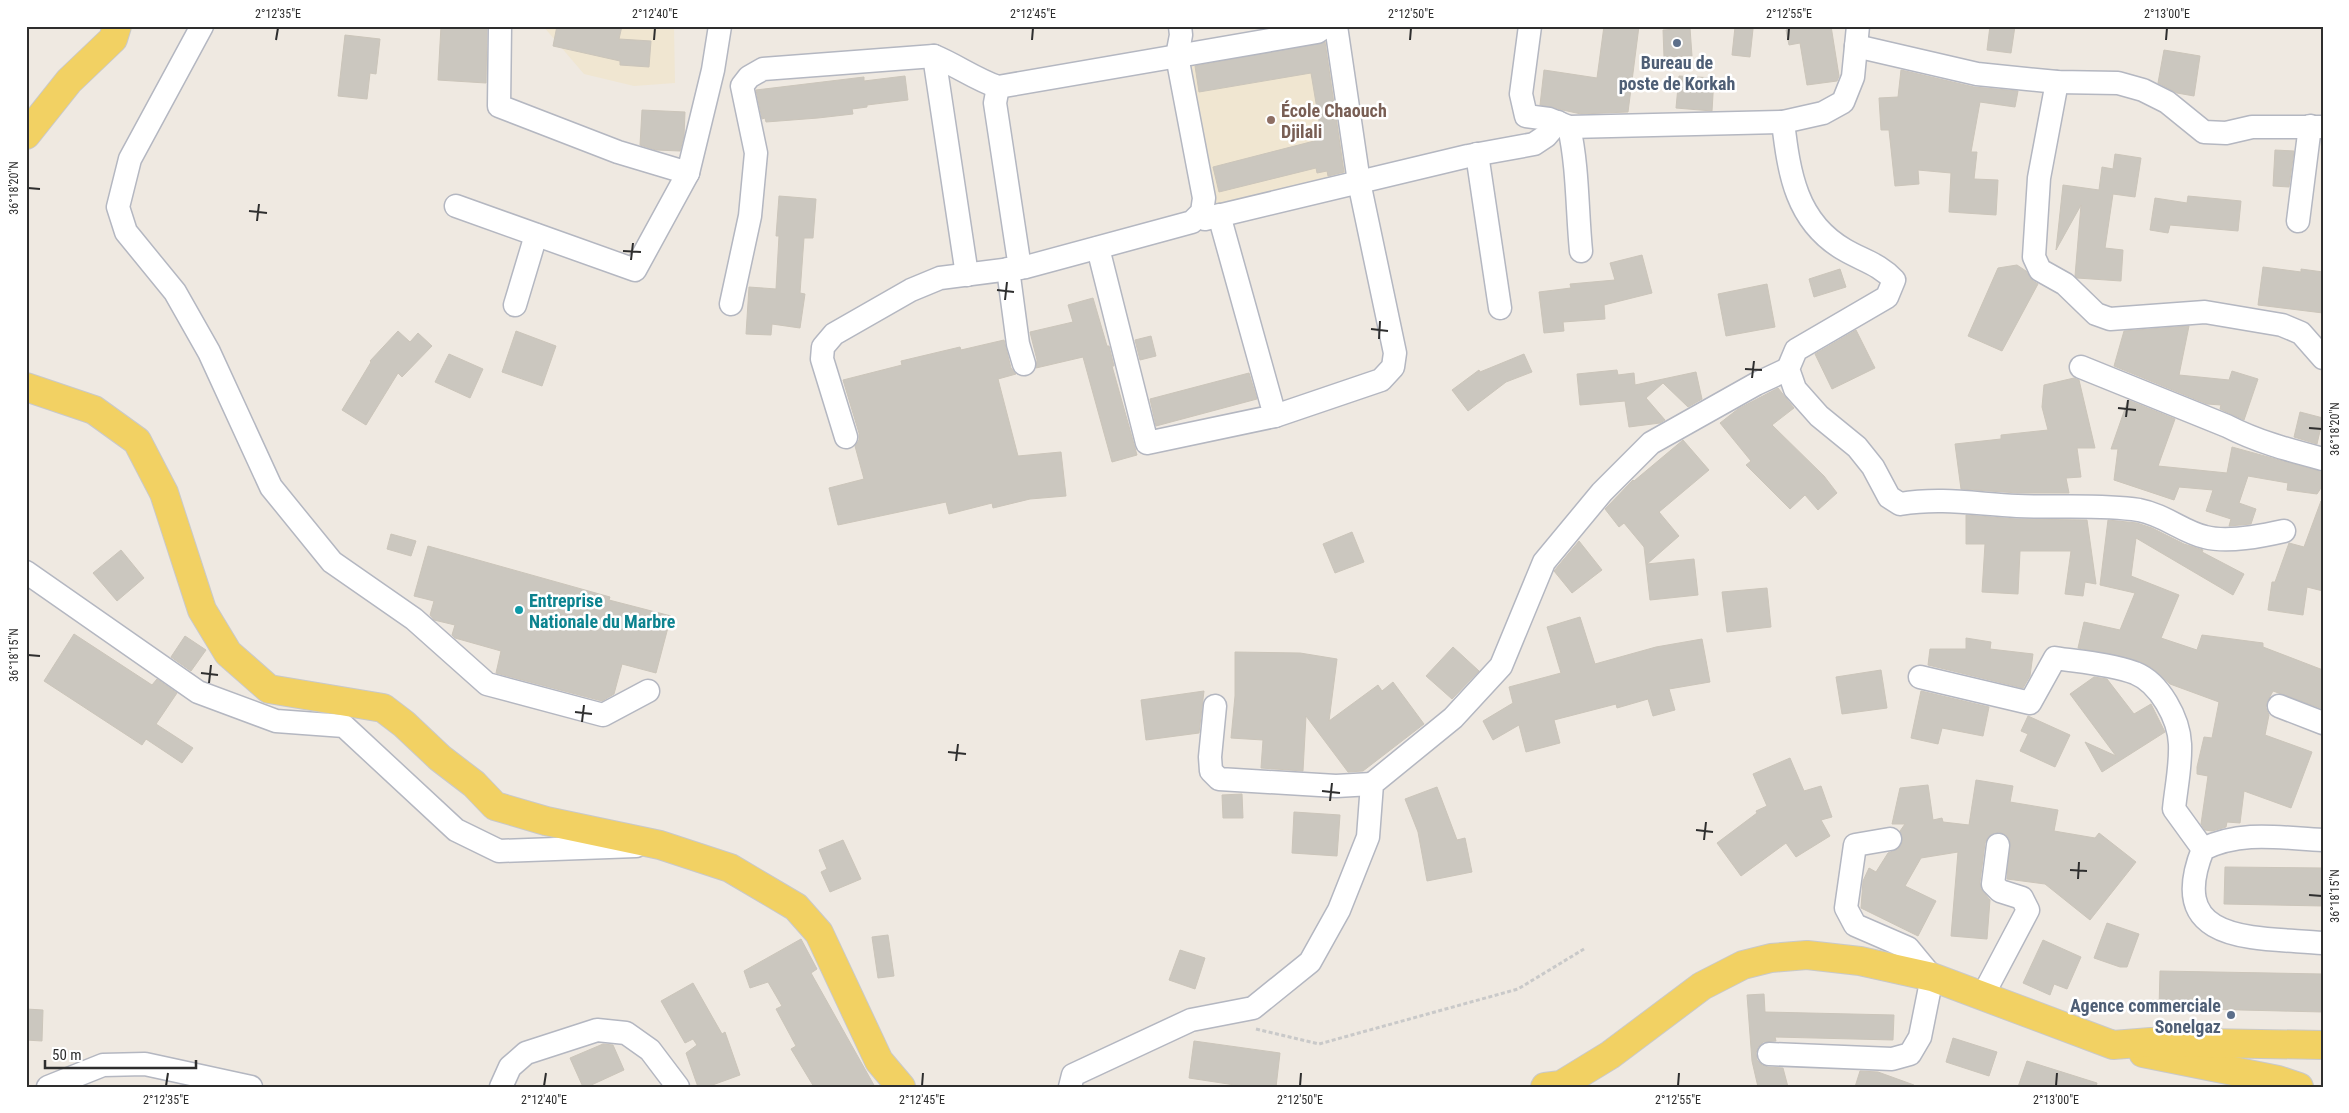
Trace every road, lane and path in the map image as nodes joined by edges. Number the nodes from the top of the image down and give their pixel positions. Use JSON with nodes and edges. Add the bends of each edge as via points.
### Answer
{"nodes":[{"id":1,"x":117,"y":26,"type":"edge"},
{"id":2,"x":202,"y":26,"type":"edge"},
{"id":3,"x":500,"y":26,"type":"edge"},
{"id":4,"x":720,"y":26,"type":"edge"},
{"id":5,"x":1180,"y":26,"type":"edge"},
{"id":6,"x":1326,"y":26,"type":"edge"},
{"id":7,"x":1336,"y":26,"type":"edge"},
{"id":8,"x":1530,"y":26,"type":"edge"},
{"id":9,"x":1857,"y":36,"type":"edge"},
{"id":10,"x":934,"y":56,"type":"junction"},
{"id":11,"x":1177,"y":56,"type":"junction"},
{"id":12,"x":2057,"y":82,"type":"junction"},
{"id":13,"x":998,"y":87,"type":"junction"},
{"id":14,"x":1783,"y":122,"type":"junction"},
{"id":15,"x":1564,"y":124,"type":"junction"},
{"id":16,"x":2316,"y":126,"type":"edge"},
{"id":17,"x":26,"y":135,"type":"edge"},
{"id":18,"x":1477,"y":154,"type":"junction"},
{"id":19,"x":688,"y":173,"type":"junction"},
{"id":20,"x":1360,"y":182,"type":"junction"},
{"id":21,"x":456,"y":206,"type":"dead end"},
{"id":22,"x":1219,"y":215,"type":"junction"},
{"id":23,"x":1192,"y":222,"type":"junction"},
{"id":24,"x":2298,"y":222,"type":"dead end"},
{"id":25,"x":536,"y":235,"type":"junction"},
{"id":26,"x":1098,"y":248,"type":"junction"},
{"id":27,"x":1581,"y":251,"type":"dead end"},
{"id":28,"x":1014,"y":269,"type":"junction"},
{"id":29,"x":966,"y":275,"type":"junction"},
{"id":30,"x":731,"y":304,"type":"dead end"},
{"id":31,"x":515,"y":305,"type":"dead end"},
{"id":32,"x":1500,"y":308,"type":"dead end"},
{"id":33,"x":2323,"y":358,"type":"edge"},
{"id":34,"x":1024,"y":364,"type":"dead end"},
{"id":35,"x":2081,"y":367,"type":"dead end"},
{"id":36,"x":1788,"y":369,"type":"junction"},
{"id":37,"x":26,"y":387,"type":"edge"},
{"id":38,"x":1276,"y":416,"type":"junction"},
{"id":39,"x":846,"y":437,"type":"dead end"},
{"id":40,"x":2323,"y":459,"type":"edge"},
{"id":41,"x":2284,"y":531,"type":"dead end"},
{"id":42,"x":26,"y":572,"type":"edge"},
{"id":43,"x":1920,"y":677,"type":"dead end"},
{"id":44,"x":648,"y":691,"type":"dead end"},
{"id":45,"x":1215,"y":706,"type":"dead end"},
{"id":46,"x":2279,"y":706,"type":"dead end"},
{"id":47,"x":2323,"y":723,"type":"edge"},
{"id":48,"x":1372,"y":784,"type":"junction"},
{"id":49,"x":1890,"y":839,"type":"dead end"},
{"id":50,"x":2323,"y":840,"type":"edge"},
{"id":51,"x":660,"y":845,"type":"junction"},
{"id":52,"x":1998,"y":845,"type":"dead end"},
{"id":53,"x":2203,"y":849,"type":"junction"},
{"id":54,"x":2323,"y":944,"type":"edge"},
{"id":55,"x":1584,"y":949,"type":"dead end"},
{"id":56,"x":1932,"y":977,"type":"junction"},
{"id":57,"x":1982,"y":997,"type":"junction"},
{"id":58,"x":1248,"y":1027,"type":"dead end"},
{"id":59,"x":2113,"y":1045,"type":"junction"},
{"id":60,"x":2323,"y":1045,"type":"edge"},
{"id":61,"x":1769,"y":1054,"type":"dead end"},
{"id":62,"x":48,"y":1087,"type":"edge"},
{"id":63,"x":250,"y":1087,"type":"edge"},
{"id":64,"x":501,"y":1087,"type":"edge"},
{"id":65,"x":678,"y":1087,"type":"edge"},
{"id":66,"x":901,"y":1087,"type":"edge"},
{"id":67,"x":1070,"y":1087,"type":"edge"},
{"id":68,"x":1545,"y":1087,"type":"edge"},
{"id":69,"x":2299,"y":1087,"type":"edge"}],
"edges":[{"from":1,"to":17,"type":"main road","via":[[112,39],[69,81]]},
{"from":2,"to":44,"type":"street","via":[[130,159],[118,207],[126,232],[176,292],[271,487],[332,562],[414,619],[487,684],[603,715]]},
{"from":3,"to":19,"type":"street","via":[[499,106],[618,152]]},
{"from":4,"to":19,"type":"street","via":[[713,70]]},
{"from":5,"to":11,"type":"street","via":[[1182,34]]},
{"from":6,"to":11,"type":"street","via":[[1317,32]]},
{"from":7,"to":20,"type":"street"},
{"from":8,"to":15,"type":"street","via":[[1521,94],[1526,116]]},
{"from":9,"to":12,"type":"street","via":[[1977,74]]},
{"from":9,"to":14,"type":"street","via":[[1853,76],[1843,102],[1823,113]]},
{"from":10,"to":13,"type":"street"},
{"from":10,"to":29,"type":"street"},
{"from":10,"to":30,"type":"street","via":[[764,69],[749,77],[742,86],[756,153],[750,216]]},
{"from":11,"to":13,"type":"street"},
{"from":11,"to":23,"type":"street","via":[[1204,198],[1202,212]]},
{"from":12,"to":16,"type":"street","via":[[2118,83],[2143,90],[2167,102],[2204,132]]},
{"from":12,"to":33,"type":"street","via":[[2040,178],[2034,257],[2040,270],[2065,284],[2096,314],[2110,319],[2205,312],[2282,325],[2301,333]]},
{"from":13,"to":28,"type":"street","via":[[995,103]]},
{"from":14,"to":15,"type":"street"},
{"from":14,"to":36,"type":"street","via":[[1797,196],[1813,224],[1844,249],[1882,269],[1894,280],[1887,297],[1796,350]]},
{"from":15,"to":18,"type":"street","via":[[1534,144]]},
{"from":15,"to":27,"type":"street","via":[[1574,149]]},
{"from":16,"to":24,"type":"street"},
{"from":18,"to":20,"type":"street"},
{"from":18,"to":32,"type":"street"},
{"from":19,"to":25,"type":"street","via":[[635,270]]},
{"from":20,"to":22,"type":"street"},
{"from":20,"to":38,"type":"street","via":[[1395,353],[1393,367],[1381,380]]},
{"from":21,"to":25,"type":"street"},
{"from":22,"to":23,"type":"street"},
{"from":22,"to":38,"type":"street"},
{"from":23,"to":26,"type":"street"},
{"from":25,"to":31,"type":"street"},
{"from":26,"to":28,"type":"street"},
{"from":26,"to":38,"type":"street","via":[[1148,443]]},
{"from":28,"to":29,"type":"street"},
{"from":28,"to":34,"type":"street","via":[[1018,344]]},
{"from":29,"to":39,"type":"street","via":[[940,278],[911,290],[834,334],[823,348],[822,359]]},
{"from":35,"to":40,"type":"street","via":[[2272,446]]},
{"from":36,"to":41,"type":"street","via":[[1795,389],[1819,416],[1857,447],[1873,467],[1889,497],[1900,504],[1956,500],[2016,506],[2116,508],[2158,515],[2205,537],[2252,538]]},
{"from":36,"to":48,"type":"street","via":[[1651,443],[1602,492],[1544,562],[1501,666],[1453,718]]},
{"from":37,"to":51,"type":"main road","via":[[94,410],[138,441],[164,493],[202,610],[228,653],[270,689],[383,708],[474,784],[495,806],[546,821]]},
{"from":42,"to":51,"type":"street","via":[[198,692],[276,721],[344,726],[456,830],[499,851]]},
{"from":43,"to":53,"type":"street","via":[[2030,703],[2055,658],[2136,674],[2157,690],[2174,714],[2180,745],[2174,810]]},
{"from":45,"to":48,"type":"street","via":[[1210,756],[1211,771],[1219,779],[1336,786]]},
{"from":46,"to":47,"type":"street"},
{"from":48,"to":67,"type":"street","via":[[1368,837],[1339,910],[1310,962],[1253,1008],[1191,1020],[1073,1075]]},
{"from":49,"to":56,"type":"street","via":[[1855,845],[1846,908],[1855,925],[1908,948]]},
{"from":50,"to":53,"type":"street","via":[[2239,836]]},
{"from":51,"to":66,"type":"main road","via":[[730,868],[796,907],[819,933],[879,1061]]},
{"from":52,"to":57,"type":"street","via":[[1992,884],[2000,891],[2022,898],[2028,910]]},
{"from":53,"to":54,"type":"street","via":[[2193,885],[2194,904],[2206,921],[2229,934]]},
{"from":55,"to":58,"type":"path","via":[[1518,989],[1320,1044]]},
{"from":56,"to":57,"type":"main road"},
{"from":56,"to":61,"type":"street","via":[[1920,1037],[1910,1054],[1892,1059]]},
{"from":56,"to":68,"type":"main road","via":[[1860,961],[1807,955],[1743,964],[1702,986],[1610,1055],[1561,1084]]},
{"from":57,"to":59,"type":"main road"},
{"from":59,"to":60,"type":"main road","via":[[2151,1042]]},
{"from":59,"to":69,"type":"main road"},
{"from":62,"to":63,"type":"street","via":[[103,1065],[145,1064]]},
{"from":64,"to":65,"type":"street","via":[[510,1067],[526,1053],[597,1030],[626,1033],[650,1050]]}]}
